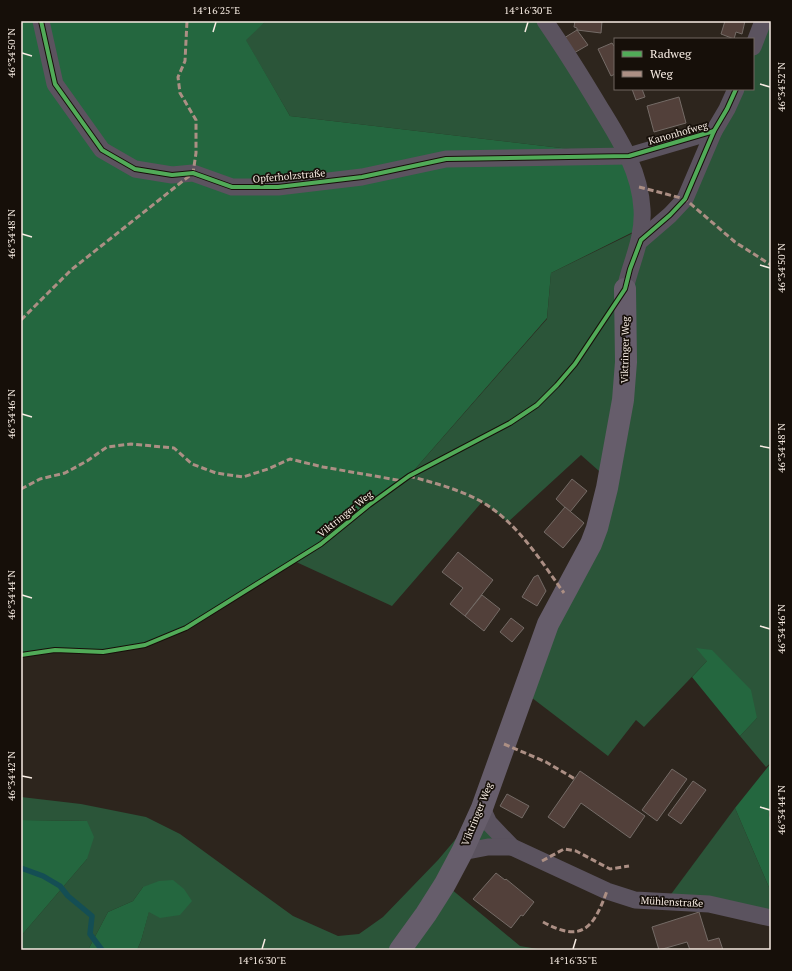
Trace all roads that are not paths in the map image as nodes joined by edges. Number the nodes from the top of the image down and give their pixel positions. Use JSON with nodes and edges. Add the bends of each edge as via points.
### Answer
{"nodes":[{"id":1,"x":41,"y":21,"type":"edge"},
{"id":2,"x":545,"y":21,"type":"edge"},
{"id":3,"x":763,"y":21,"type":"edge"},
{"id":4,"x":754,"y":44,"type":"edge"},
{"id":5,"x":736,"y":90,"type":"edge"},
{"id":6,"x":714,"y":131,"type":"junction"},
{"id":7,"x":629,"y":156,"type":"junction"},
{"id":8,"x":641,"y":240,"type":"junction"},
{"id":9,"x":625,"y":289,"type":"joint"},
{"id":10,"x":482,"y":808,"type":"junction"},
{"id":11,"x":512,"y":847,"type":"junction"},
{"id":12,"x":462,"y":852,"type":"junction"},
{"id":13,"x":771,"y":918,"type":"edge"},
{"id":14,"x":400,"y":950,"type":"edge"}],
"edges":[{"from":1,"to":7,"type":"street","name":"Opferholzstraße","via":[[55,84],[102,150],[135,169],[172,175],[193,174],[232,187],[278,187],[362,177],[446,159]]},
{"from":2,"to":7,"type":"street","name":"Kanonhofweg","via":[[576,67]]},
{"from":3,"to":4,"type":"street"},
{"from":5,"to":6,"type":"street"},
{"from":6,"to":7,"type":"street","name":"Kanonhofweg"},
{"from":6,"to":8,"type":"street","name":"Kanonhofweg","via":[[685,199]]},
{"from":7,"to":8,"type":"street","name":"Kanonhofweg","via":[[639,187],[642,210]]},
{"from":8,"to":9,"type":"street","name":"Kanonhofweg"},
{"from":9,"to":10,"type":"street","name":"Viktringer Weg","via":[[626,362],[623,400],[597,528],[548,624]]},
{"from":10,"to":11,"type":"street","name":"Mühlenstraße","via":[[489,824]]},
{"from":10,"to":12,"type":"street","name":"Viktringer Weg"},
{"from":11,"to":12,"type":"street","name":"Mühlenstraße","via":[[488,847]]},
{"from":11,"to":13,"type":"street","name":"Mühlenstraße","via":[[607,891],[635,900],[709,904]]},
{"from":12,"to":14,"type":"street","name":"Viktringer Weg","via":[[434,902]]}]}
